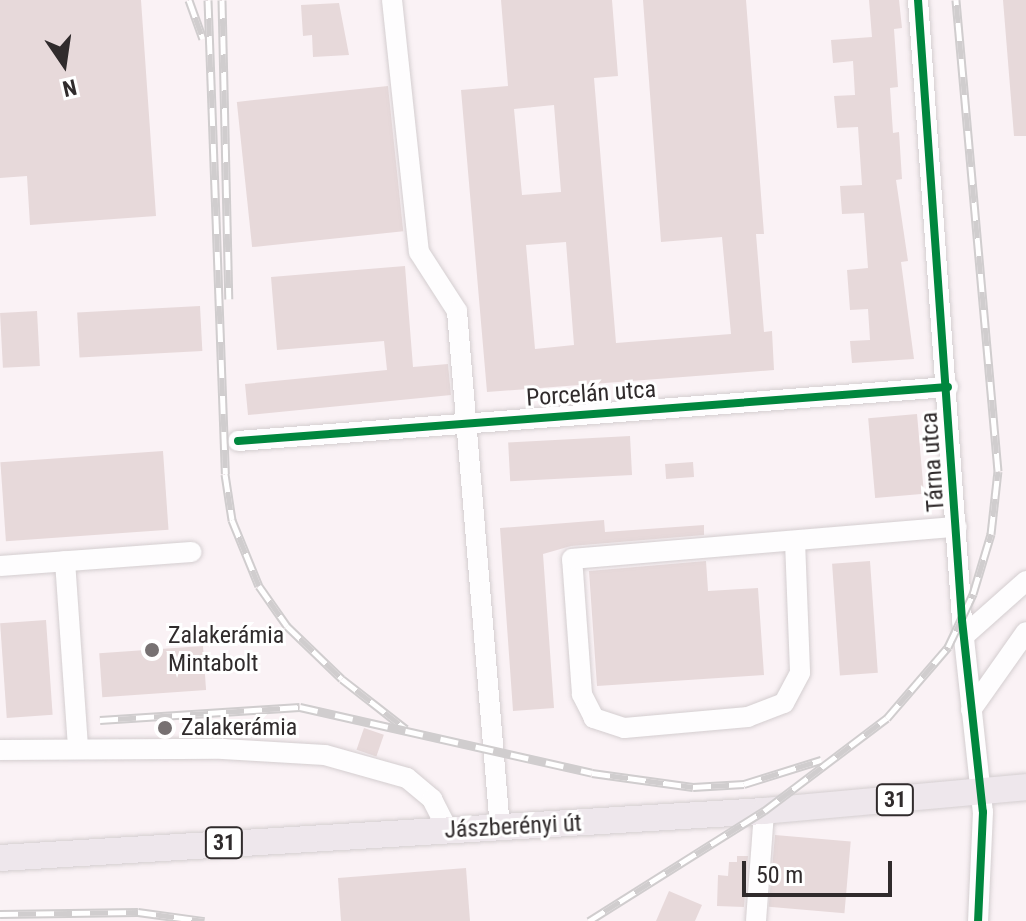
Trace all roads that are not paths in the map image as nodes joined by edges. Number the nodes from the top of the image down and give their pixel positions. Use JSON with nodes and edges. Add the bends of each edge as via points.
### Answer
{"nodes":[{"id":1,"x":392,"y":0,"type":"edge"},
{"id":2,"x":918,"y":0,"type":"edge"},
{"id":3,"x":948,"y":387,"type":"junction"},
{"id":4,"x":469,"y":424,"type":"junction"},
{"id":5,"x":238,"y":441,"type":"dead end"},
{"id":6,"x":957,"y":527,"type":"junction"},
{"id":7,"x":795,"y":541,"type":"junction"},
{"id":8,"x":191,"y":552,"type":"dead end"},
{"id":9,"x":65,"y":561,"type":"junction"},
{"id":10,"x":0,"y":566,"type":"edge"},
{"id":11,"x":1026,"y":581,"type":"edge"},
{"id":12,"x":1026,"y":632,"type":"edge"},
{"id":13,"x":964,"y":636,"type":"junction"},
{"id":14,"x":971,"y":710,"type":"junction"},
{"id":15,"x":78,"y":749,"type":"junction"},
{"id":16,"x":0,"y":750,"type":"edge"},
{"id":17,"x":1026,"y":787,"type":"edge"},
{"id":18,"x":981,"y":792,"type":"junction"},
{"id":19,"x":764,"y":811,"type":"junction"},
{"id":20,"x":500,"y":829,"type":"junction"},
{"id":21,"x":448,"y":831,"type":"junction"},
{"id":22,"x":0,"y":858,"type":"edge"},
{"id":23,"x":756,"y":921,"type":"edge"},
{"id":24,"x":978,"y":921,"type":"edge"}],
"edges":[{"from":1,"to":4,"type":"street","via":[[419,252],[457,311]]},
{"from":2,"to":3,"type":"street","name":"Tárna utca"},
{"from":3,"to":4,"type":"street","name":"Porcelán utca"},
{"from":3,"to":6,"type":"street","name":"Tárna utca"},
{"from":4,"to":5,"type":"street","name":"Porcelán utca"},
{"from":4,"to":20,"type":"street"},
{"from":6,"to":7,"type":"street"},
{"from":6,"to":13,"type":"street","name":"Tárna utca"},
{"from":7,"to":7,"type":"street","via":[[572,559],[582,694],[594,718],[624,728],[748,717],[784,703],[800,673]]},
{"from":8,"to":9,"type":"street"},
{"from":9,"to":10,"type":"street"},
{"from":9,"to":15,"type":"street"},
{"from":11,"to":13,"type":"street"},
{"from":12,"to":14,"type":"street"},
{"from":13,"to":14,"type":"street","name":"Tárna utca"},
{"from":14,"to":18,"type":"street","name":"Tárna utca"},
{"from":15,"to":16,"type":"street"},
{"from":15,"to":21,"type":"street","via":[[282,750],[378,767],[407,778],[432,799]]},
{"from":17,"to":18,"type":"main road","name":"Jászberényi út","number":"31"},
{"from":18,"to":19,"type":"main road","name":"Jászberényi út","number":"31"},
{"from":18,"to":24,"type":"street","name":"Tárna utca"},
{"from":19,"to":20,"type":"main road","name":"Jászberényi út","number":"31"},
{"from":19,"to":23,"type":"street"},
{"from":20,"to":21,"type":"main road","name":"Jászberényi út","number":"31"},
{"from":21,"to":22,"type":"main road","name":"Jászberényi út","number":"31"}]}
